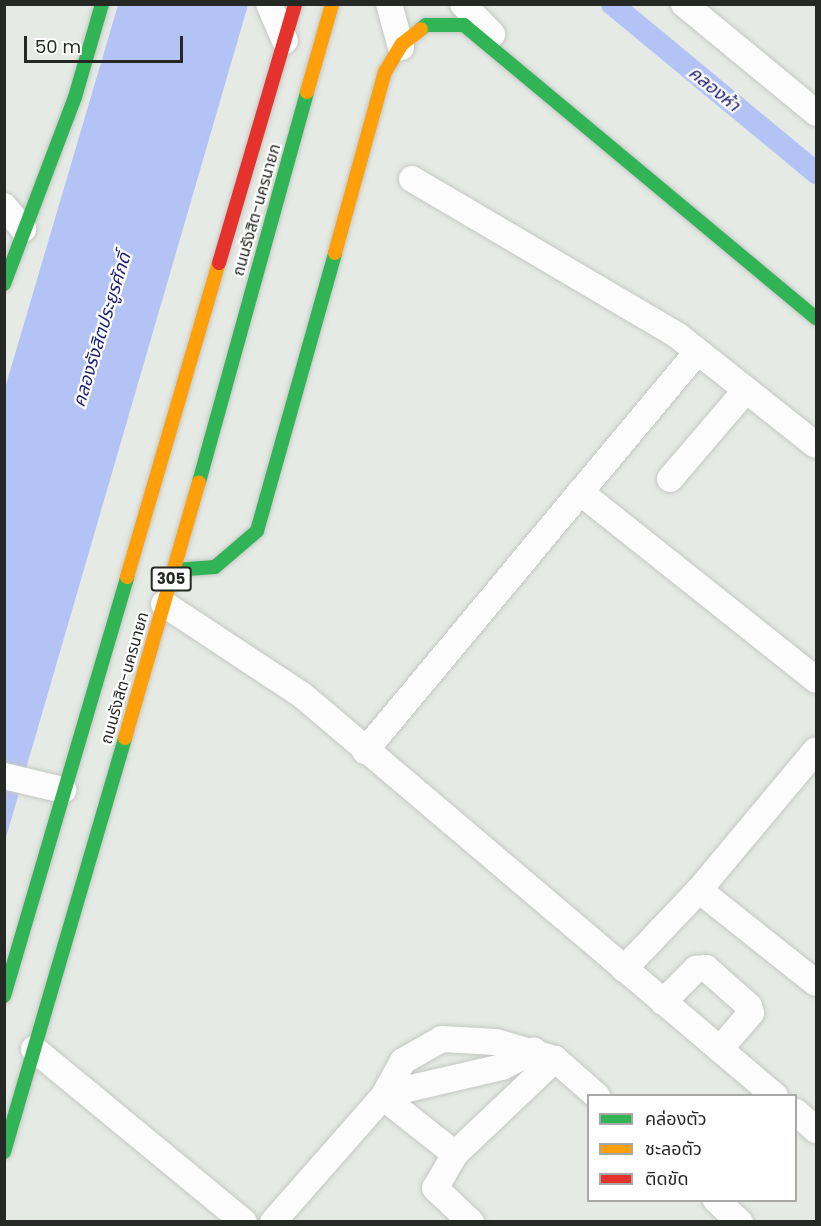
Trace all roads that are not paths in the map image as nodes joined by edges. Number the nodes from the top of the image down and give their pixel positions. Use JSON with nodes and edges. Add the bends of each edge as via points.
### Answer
{"nodes":[{"id":1,"x":102,"y":4,"type":"edge"},
{"id":2,"x":269,"y":4,"type":"edge"},
{"id":3,"x":295,"y":4,"type":"edge"},
{"id":4,"x":332,"y":4,"type":"edge"},
{"id":5,"x":389,"y":4,"type":"edge"},
{"id":6,"x":463,"y":4,"type":"edge"},
{"id":7,"x":684,"y":4,"type":"edge"},
{"id":8,"x":285,"y":42,"type":"junction"},
{"id":9,"x":401,"y":46,"type":"junction"},
{"id":10,"x":506,"y":60,"type":"junction"},
{"id":11,"x":816,"y":113,"type":"edge"},
{"id":12,"x":412,"y":179,"type":"dead end"},
{"id":13,"x":4,"y":206,"type":"edge"},
{"id":14,"x":23,"y":229,"type":"junction"},
{"id":15,"x":7,"y":271,"type":"edge"},
{"id":16,"x":816,"y":318,"type":"edge"},
{"id":17,"x":698,"y":351,"type":"junction"},
{"id":18,"x":746,"y":390,"type":"junction"},
{"id":19,"x":816,"y":445,"type":"edge"},
{"id":20,"x":670,"y":479,"type":"dead end"},
{"id":21,"x":580,"y":492,"type":"junction"},
{"id":22,"x":174,"y":570,"type":"junction"},
{"id":23,"x":164,"y":604,"type":"junction"},
{"id":24,"x":816,"y":680,"type":"edge"},
{"id":25,"x":816,"y":750,"type":"edge"},
{"id":26,"x":365,"y":751,"type":"junction"},
{"id":27,"x":4,"y":776,"type":"edge"},
{"id":28,"x":53,"y":788,"type":"junction"},
{"id":29,"x":699,"y":890,"type":"junction"},
{"id":30,"x":624,"y":969,"type":"junction"},
{"id":31,"x":816,"y":983,"type":"edge"},
{"id":32,"x":4,"y":996,"type":"edge"},
{"id":33,"x":663,"y":1002,"type":"junction"},
{"id":34,"x":34,"y":1048,"type":"junction"},
{"id":35,"x":720,"y":1049,"type":"junction"},
{"id":36,"x":545,"y":1055,"type":"junction"},
{"id":37,"x":386,"y":1093,"type":"junction"},
{"id":38,"x":596,"y":1094,"type":"edge"},
{"id":39,"x":774,"y":1094,"type":"edge"},
{"id":40,"x":797,"y":1114,"type":"edge"},
{"id":41,"x":816,"y":1130,"type":"edge"},
{"id":42,"x":4,"y":1152,"type":"edge"},
{"id":43,"x":455,"y":1154,"type":"junction"},
{"id":44,"x":718,"y":1202,"type":"edge"},
{"id":45,"x":244,"y":1221,"type":"edge"},
{"id":46,"x":273,"y":1221,"type":"edge"},
{"id":47,"x":471,"y":1221,"type":"edge"},
{"id":48,"x":740,"y":1221,"type":"edge"}],
"edges":[{"from":1,"to":14,"type":"main road","via":[[75,97]]},
{"from":2,"to":8,"type":"street"},
{"from":3,"to":8,"type":"main road","name":"ถนนรังสิต-นครนายก","number":"305"},
{"from":4,"to":22,"type":"main road","name":"ถนนรังสิต-นครนายก","number":"305"},
{"from":5,"to":9,"type":"street"},
{"from":6,"to":10,"type":"street","via":[[491,33]]},
{"from":7,"to":11,"type":"street"},
{"from":8,"to":28,"type":"main road","name":"ถนนรังสิต-นครนายก","number":"305"},
{"from":9,"to":10,"type":"main road","via":[[426,25],[464,26]]},
{"from":9,"to":22,"type":"main road","via":[[386,72],[257,531],[236,553],[215,567]]},
{"from":10,"to":16,"type":"main road"},
{"from":12,"to":17,"type":"street","via":[[602,287]]},
{"from":13,"to":14,"type":"street"},
{"from":14,"to":15,"type":"main road"},
{"from":17,"to":18,"type":"street"},
{"from":17,"to":21,"type":"street"},
{"from":18,"to":19,"type":"street"},
{"from":18,"to":20,"type":"street"},
{"from":21,"to":24,"type":"street"},
{"from":21,"to":26,"type":"street"},
{"from":22,"to":23,"type":"main road","name":"ถนนรังสิต-นครนายก","number":"305"},
{"from":23,"to":26,"type":"street","via":[[302,695]]},
{"from":23,"to":34,"type":"main road","name":"ถนนรังสิต-นครนายก","number":"305"},
{"from":25,"to":29,"type":"street"},
{"from":26,"to":30,"type":"street"},
{"from":27,"to":28,"type":"street"},
{"from":28,"to":32,"type":"main road","name":"ถนนรังสิต-นครนายก","number":"305"},
{"from":29,"to":30,"type":"street"},
{"from":29,"to":31,"type":"street"},
{"from":30,"to":33,"type":"street"},
{"from":33,"to":35,"type":"street"},
{"from":33,"to":35,"type":"street","via":[[696,969],[706,968],[749,1006],[751,1013]]},
{"from":34,"to":42,"type":"main road","name":"ถนนรังสิต-นครนายก","number":"305"},
{"from":34,"to":45,"type":"street"},
{"from":35,"to":39,"type":"street"},
{"from":36,"to":37,"type":"street"},
{"from":36,"to":37,"type":"street","via":[[496,1042],[442,1040],[403,1061]]},
{"from":36,"to":38,"type":"street"},
{"from":36,"to":43,"type":"street"},
{"from":37,"to":43,"type":"street"},
{"from":37,"to":46,"type":"street"},
{"from":40,"to":41,"type":"street"},
{"from":43,"to":47,"type":"street","via":[[435,1188]]},
{"from":44,"to":48,"type":"street"}]}
